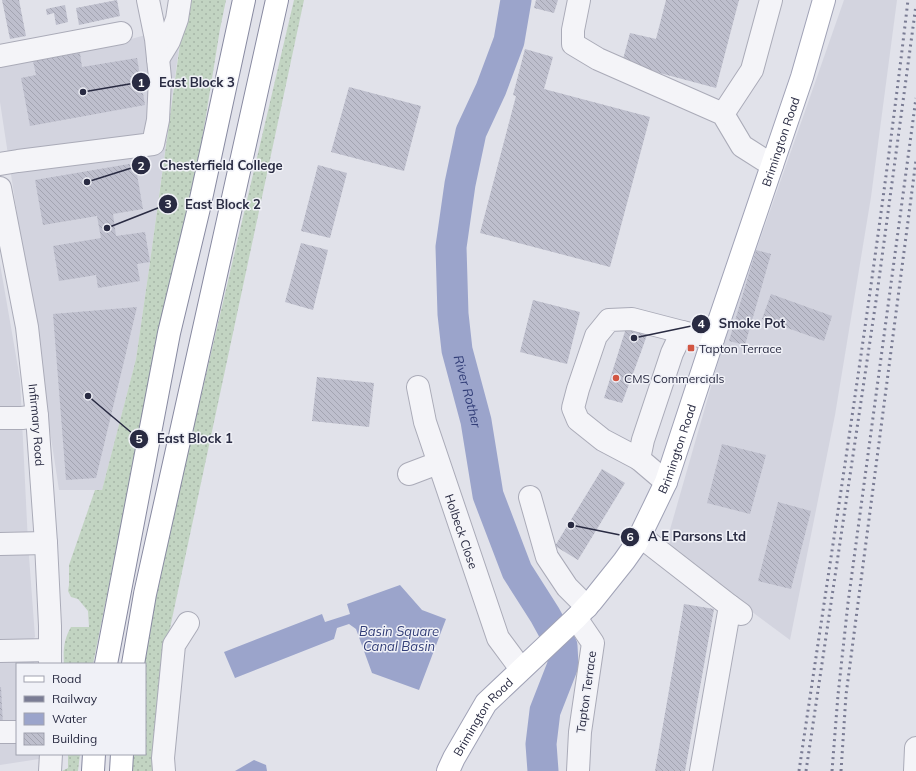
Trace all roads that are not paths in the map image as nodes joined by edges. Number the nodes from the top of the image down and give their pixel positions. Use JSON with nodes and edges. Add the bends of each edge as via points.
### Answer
{"nodes":[{"id":1,"x":148,"y":0,"type":"edge"},
{"id":2,"x":180,"y":0,"type":"edge"},
{"id":3,"x":244,"y":0,"type":"edge"},
{"id":4,"x":277,"y":0,"type":"edge"},
{"id":5,"x":579,"y":0,"type":"edge"},
{"id":6,"x":771,"y":0,"type":"edge"},
{"id":7,"x":824,"y":0,"type":"edge"},
{"id":8,"x":121,"y":33,"type":"dead end"},
{"id":9,"x":0,"y":56,"type":"edge"},
{"id":10,"x":158,"y":59,"type":"junction"},
{"id":11,"x":724,"y":114,"type":"junction"},
{"id":12,"x":0,"y":164,"type":"edge"},
{"id":13,"x":772,"y":165,"type":"junction"},
{"id":14,"x":0,"y":188,"type":"edge"},
{"id":15,"x":682,"y":332,"type":"junction"},
{"id":16,"x":713,"y":339,"type":"junction"},
{"id":17,"x":418,"y":388,"type":"dead end"},
{"id":18,"x":38,"y":416,"type":"junction"},
{"id":19,"x":0,"y":418,"type":"edge"},
{"id":20,"x":639,"y":459,"type":"junction"},
{"id":21,"x":438,"y":463,"type":"junction"},
{"id":22,"x":409,"y":474,"type":"dead end"},
{"id":23,"x":666,"y":482,"type":"junction"},
{"id":24,"x":530,"y":497,"type":"dead end"},
{"id":25,"x":640,"y":536,"type":"junction"},
{"id":26,"x":46,"y":543,"type":"junction"},
{"id":27,"x":0,"y":544,"type":"edge"},
{"id":28,"x":581,"y":612,"type":"junction"},
{"id":29,"x":188,"y":624,"type":"dead end"},
{"id":30,"x":0,"y":651,"type":"edge"},
{"id":31,"x":50,"y":657,"type":"edge"},
{"id":32,"x":106,"y":663,"type":"edge"},
{"id":33,"x":133,"y":663,"type":"edge"},
{"id":34,"x":521,"y":669,"type":"junction"},
{"id":35,"x":0,"y":732,"type":"edge"},
{"id":36,"x":16,"y":732,"type":"edge"},
{"id":37,"x":916,"y":748,"type":"edge"},
{"id":38,"x":51,"y":755,"type":"edge"},
{"id":39,"x":94,"y":755,"type":"edge"},
{"id":40,"x":122,"y":755,"type":"edge"},
{"id":41,"x":50,"y":771,"type":"edge"},
{"id":42,"x":93,"y":771,"type":"edge"},
{"id":43,"x":121,"y":771,"type":"edge"},
{"id":44,"x":164,"y":771,"type":"edge"},
{"id":45,"x":448,"y":771,"type":"edge"},
{"id":46,"x":578,"y":771,"type":"edge"},
{"id":47,"x":701,"y":771,"type":"edge"},
{"id":48,"x":916,"y":771,"type":"edge"}],
"edges":[{"from":1,"to":10,"type":"street"},
{"from":2,"to":10,"type":"street","via":[[177,19]]},
{"from":3,"to":32,"type":"main road","via":[[169,333]]},
{"from":4,"to":33,"type":"main road","via":[[145,594]]},
{"from":5,"to":11,"type":"street","via":[[573,44],[598,59]]},
{"from":6,"to":11,"type":"street","via":[[752,70]]},
{"from":7,"to":13,"type":"main road","name":"Brimington Road","via":[[802,78]]},
{"from":8,"to":9,"type":"street"},
{"from":10,"to":12,"type":"street","via":[[158,120],[153,144]]},
{"from":11,"to":13,"type":"street","via":[[742,146]]},
{"from":13,"to":16,"type":"main road","name":"Brimington Road"},
{"from":14,"to":18,"type":"street","name":"Infirmary Road","via":[[27,327]]},
{"from":15,"to":16,"type":"street"},
{"from":15,"to":20,"type":"street","via":[[672,353]]},
{"from":15,"to":20,"type":"street","via":[[632,319],[609,320],[596,336],[586,364],[573,408],[578,420],[603,440]]},
{"from":16,"to":23,"type":"main road","name":"Brimington Road"},
{"from":17,"to":21,"type":"street","name":"Holbeck Close"},
{"from":18,"to":19,"type":"street"},
{"from":18,"to":26,"type":"street","name":"Infirmary Road"},
{"from":20,"to":23,"type":"street"},
{"from":21,"to":22,"type":"street"},
{"from":21,"to":34,"type":"street","name":"Holbeck Close","via":[[498,638]]},
{"from":23,"to":25,"type":"main road","name":"Brimington Road"},
{"from":24,"to":28,"type":"street","name":"Tapton Terrace","via":[[547,557]]},
{"from":25,"to":28,"type":"main road","name":"Brimington Road","via":[[624,562]]},
{"from":25,"to":47,"type":"street","via":[[736,610]]},
{"from":26,"to":27,"type":"street"},
{"from":26,"to":31,"type":"street","name":"Infirmary Road"},
{"from":28,"to":34,"type":"main road","name":"Brimington Road"},
{"from":28,"to":46,"type":"street","name":"Tapton Terrace","via":[[594,643],[580,732]]},
{"from":29,"to":44,"type":"street","via":[[174,645],[163,758]]},
{"from":30,"to":31,"type":"street"},
{"from":34,"to":45,"type":"main road","name":"Brimington Road","via":[[486,703]]},
{"from":35,"to":36,"type":"street"},
{"from":37,"to":48,"type":"street"},
{"from":38,"to":41,"type":"street"},
{"from":39,"to":42,"type":"main road"},
{"from":40,"to":43,"type":"main road"}]}
